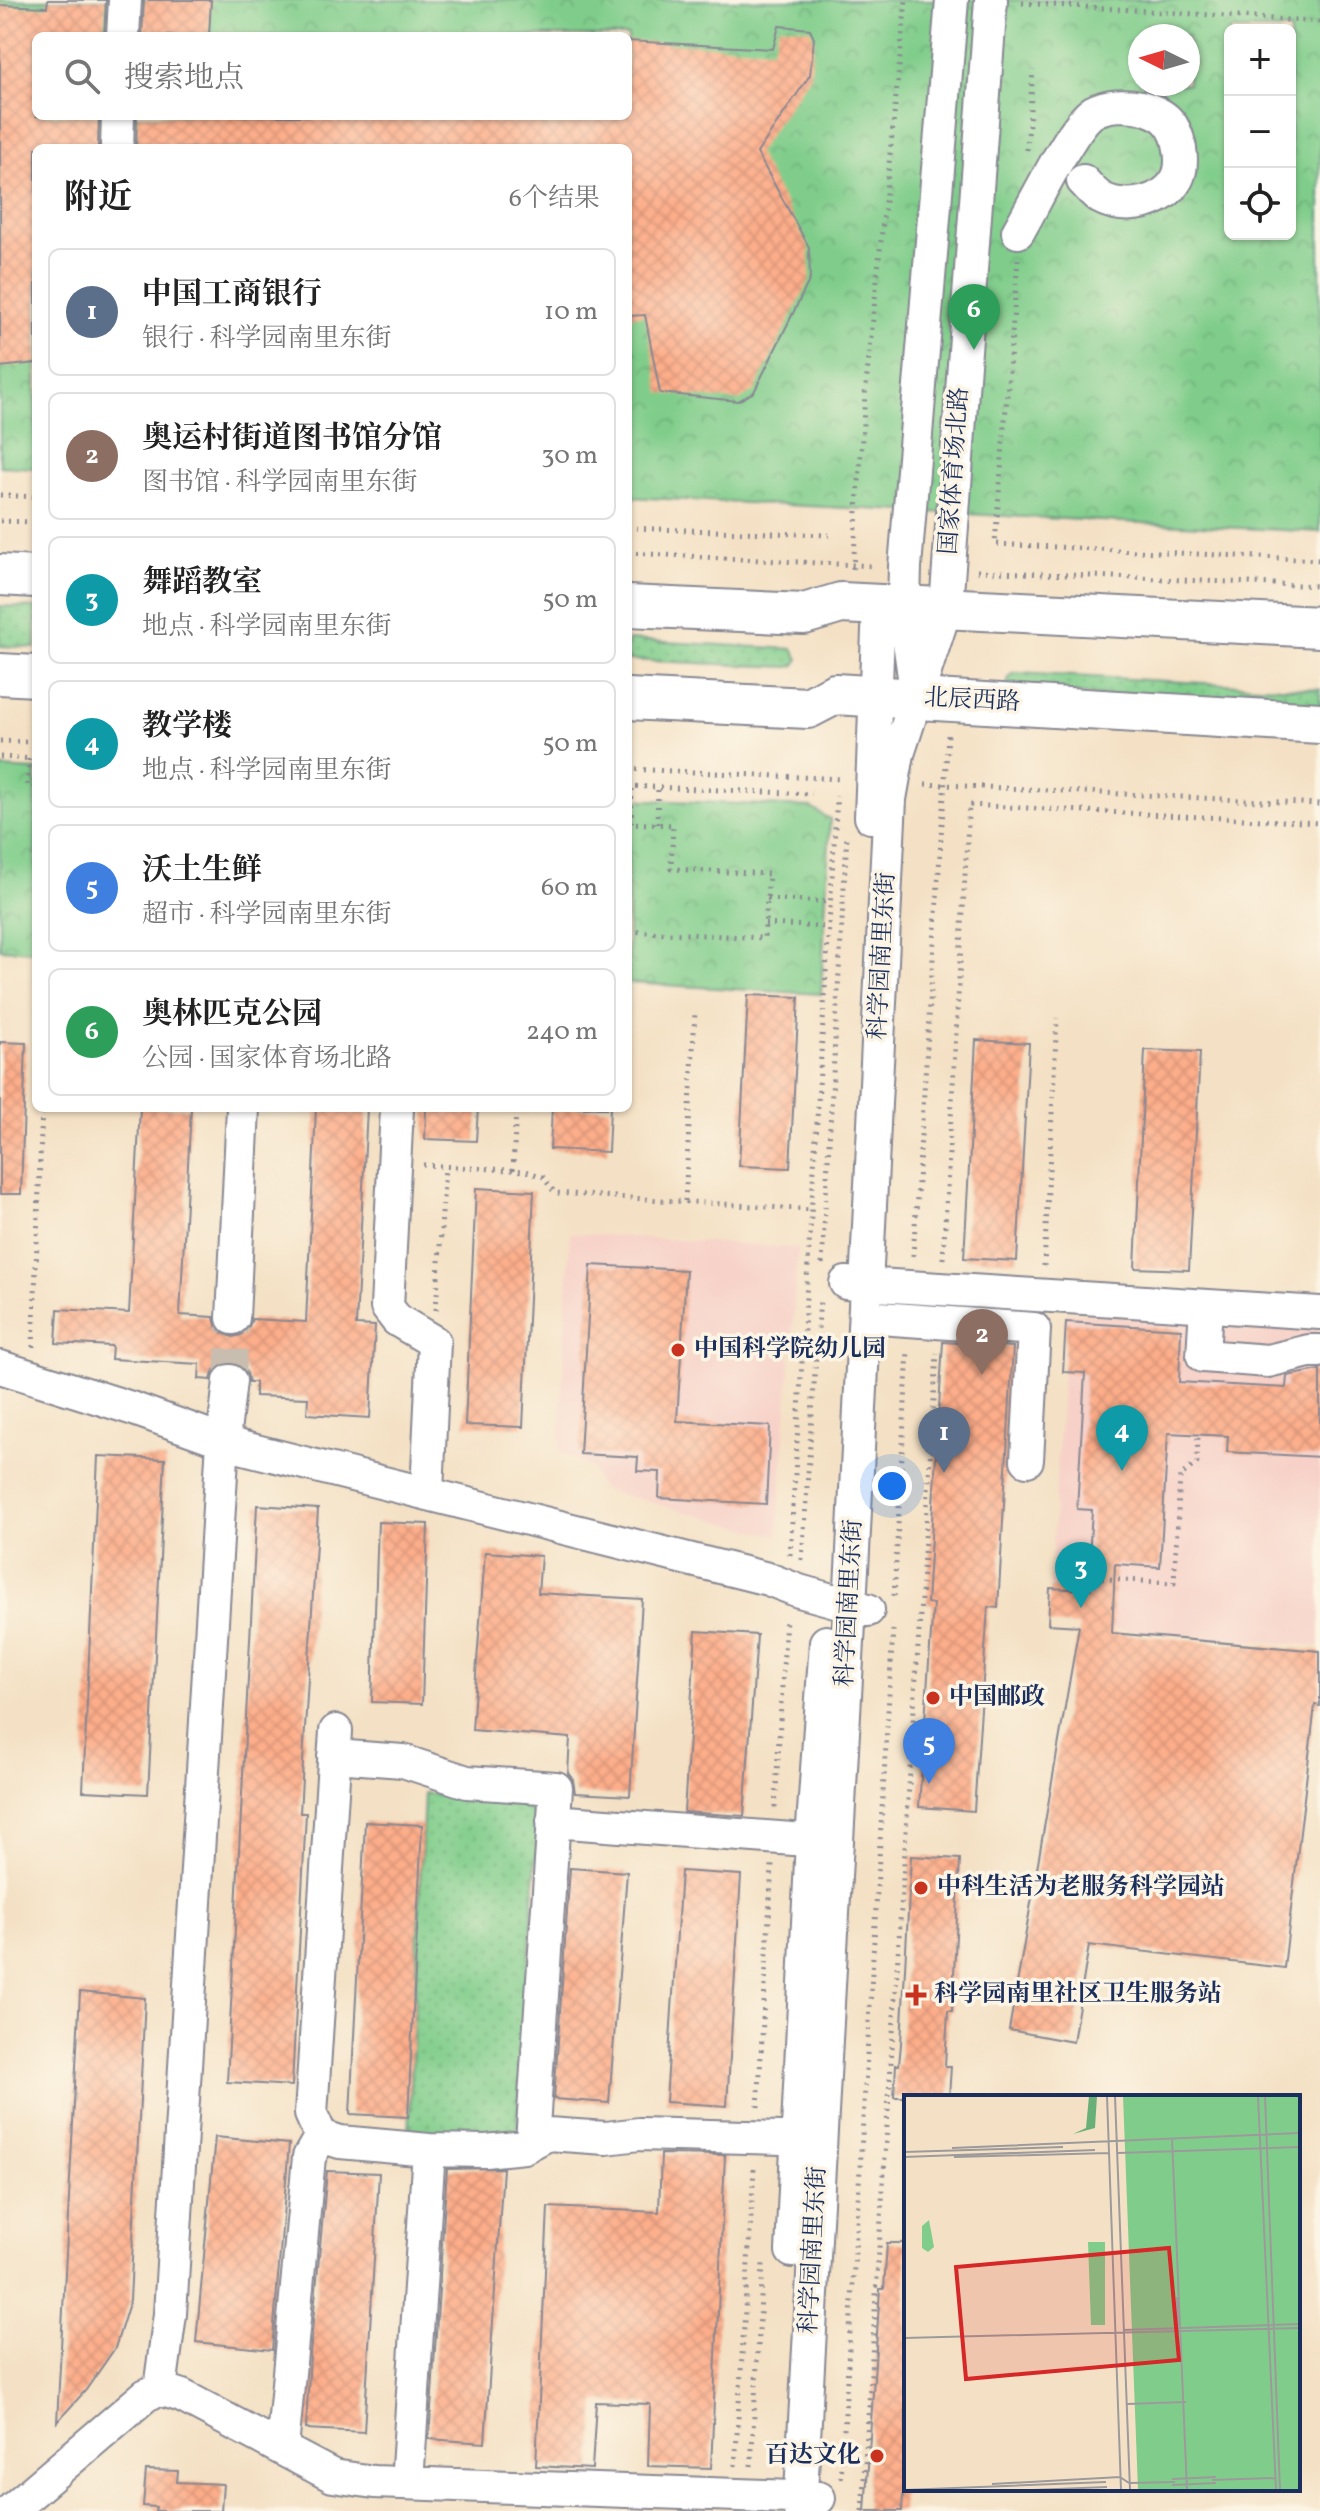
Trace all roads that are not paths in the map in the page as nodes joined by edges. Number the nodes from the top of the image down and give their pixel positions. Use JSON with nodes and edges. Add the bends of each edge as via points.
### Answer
{"nodes":[{"id":1,"x":125,"y":0,"type":"edge"},
{"id":2,"x":952,"y":0,"type":"edge"},
{"id":3,"x":991,"y":0,"type":"edge"},
{"id":4,"x":123,"y":32,"type":"edge"},
{"id":5,"x":118,"y":120,"type":"edge"},
{"id":6,"x":117,"y":144,"type":"edge"},
{"id":7,"x":1083,"y":181,"type":"dead end"},
{"id":8,"x":1019,"y":238,"type":"road end"},
{"id":9,"x":0,"y":575,"type":"edge"},
{"id":10,"x":32,"y":577,"type":"edge"},
{"id":11,"x":902,"y":601,"type":"junction"},
{"id":12,"x":632,"y":606,"type":"edge"},
{"id":13,"x":1320,"y":627,"type":"edge"},
{"id":14,"x":0,"y":674,"type":"edge"},
{"id":15,"x":32,"y":676,"type":"edge"},
{"id":16,"x":874,"y":696,"type":"junction"},
{"id":17,"x":917,"y":698,"type":"junction"},
{"id":18,"x":632,"y":699,"type":"edge"},
{"id":19,"x":1320,"y":723,"type":"edge"},
{"id":20,"x":243,"y":1112,"type":"edge"},
{"id":21,"x":397,"y":1112,"type":"edge"},
{"id":22,"x":871,"y":1285,"type":"junction"},
{"id":23,"x":1206,"y":1306,"type":"junction"},
{"id":24,"x":1320,"y":1313,"type":"edge"},
{"id":25,"x":875,"y":1317,"type":"junction"},
{"id":26,"x":233,"y":1318,"type":"tunnel mouth"},
{"id":27,"x":1320,"y":1351,"type":"edge"},
{"id":28,"x":0,"y":1367,"type":"edge"},
{"id":29,"x":230,"y":1381,"type":"tunnel mouth"},
{"id":30,"x":223,"y":1441,"type":"junction"},
{"id":31,"x":1027,"y":1460,"type":"dead end"},
{"id":32,"x":427,"y":1492,"type":"junction"},
{"id":33,"x":846,"y":1608,"type":"junction"},
{"id":34,"x":553,"y":1821,"type":"junction"},
{"id":35,"x":835,"y":1842,"type":"junction"},
{"id":36,"x":321,"y":2136,"type":"junction"},
{"id":37,"x":819,"y":2139,"type":"junction"},
{"id":38,"x":532,"y":2142,"type":"junction"},
{"id":39,"x":429,"y":2150,"type":"junction"},
{"id":40,"x":160,"y":2389,"type":"junction"},
{"id":41,"x":282,"y":2449,"type":"junction"},
{"id":42,"x":407,"y":2483,"type":"junction"},
{"id":43,"x":791,"y":2500,"type":"edge"},
{"id":44,"x":10,"y":2511,"type":"edge"}],
"edges":[{"from":1,"to":4,"type":"street"},
{"from":2,"to":11,"type":"street","name":"国家体育场北路"},
{"from":3,"to":11,"type":"street","name":"国家体育场北路"},
{"from":5,"to":6,"type":"street"},
{"from":7,"to":8,"type":"street","via":[[1099,197],[1120,205],[1164,194],[1179,177],[1180,146],[1169,121],[1125,104],[1094,112],[1075,132]]},
{"from":9,"to":10,"type":"main road"},
{"from":11,"to":12,"type":"main road","via":[[841,603],[804,614]]},
{"from":11,"to":13,"type":"main road"},
{"from":11,"to":16,"type":"street"},
{"from":11,"to":17,"type":"street"},
{"from":14,"to":15,"type":"main road"},
{"from":16,"to":17,"type":"main road","name":"北辰西路"},
{"from":16,"to":18,"type":"main road","name":"北辰西路","via":[[835,694],[808,708]]},
{"from":16,"to":22,"type":"street"},
{"from":17,"to":19,"type":"main road","name":"北辰西路"},
{"from":17,"to":22,"type":"street","name":"科学园南里东街","via":[[890,799]]},
{"from":20,"to":26,"type":"street"},
{"from":21,"to":32,"type":"street","via":[[387,1307],[397,1320],[434,1342]]},
{"from":22,"to":23,"type":"street"},
{"from":22,"to":25,"type":"street","name":"科学园南里东街"},
{"from":22,"to":33,"type":"street"},
{"from":23,"to":24,"type":"street"},
{"from":23,"to":27,"type":"street","via":[[1203,1356],[1268,1361]]},
{"from":25,"to":31,"type":"street","via":[[1034,1329]]},
{"from":25,"to":33,"type":"street","name":"科学园南里东街"},
{"from":28,"to":30,"type":"street"},
{"from":29,"to":30,"type":"street"},
{"from":30,"to":32,"type":"street"},
{"from":30,"to":40,"type":"street","via":[[170,2314]]},
{"from":32,"to":33,"type":"street","via":[[768,1579]]},
{"from":33,"to":35,"type":"street","name":"科学园南里东街"},
{"from":34,"to":35,"type":"street"},
{"from":34,"to":36,"type":"street","via":[[556,1788],[467,1782],[335,1744],[311,2114]]},
{"from":34,"to":38,"type":"street"},
{"from":35,"to":37,"type":"street","name":"科学园南里东街"},
{"from":36,"to":39,"type":"street"},
{"from":36,"to":41,"type":"street","via":[[309,2157]]},
{"from":37,"to":38,"type":"street","via":[[548,2134]]},
{"from":37,"to":43,"type":"street","name":"科学园南里东街"},
{"from":38,"to":39,"type":"street","via":[[486,2151]]},
{"from":39,"to":42,"type":"street"},
{"from":40,"to":41,"type":"street"},
{"from":40,"to":44,"type":"street","via":[[146,2395]]},
{"from":41,"to":42,"type":"street","via":[[333,2476]]},
{"from":42,"to":43,"type":"street"}]}
